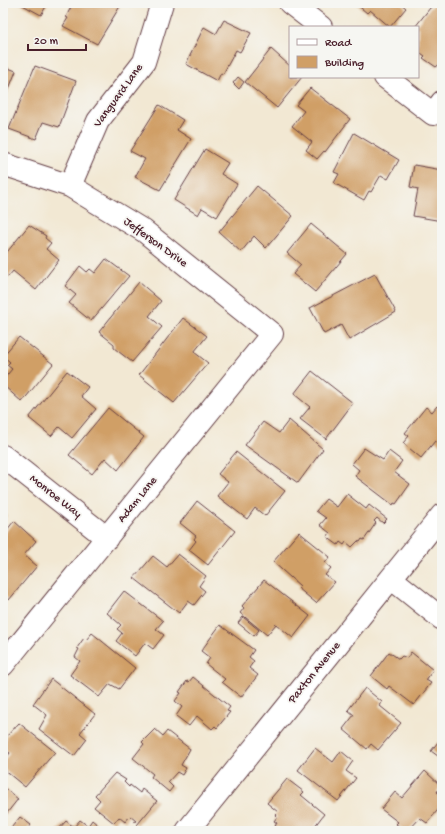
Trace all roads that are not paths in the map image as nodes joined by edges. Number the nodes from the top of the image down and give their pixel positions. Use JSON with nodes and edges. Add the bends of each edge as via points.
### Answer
{"nodes":[{"id":1,"x":162,"y":3,"type":"edge"},
{"id":2,"x":290,"y":3,"type":"edge"},
{"id":3,"x":320,"y":26,"type":"edge"},
{"id":4,"x":387,"y":78,"type":"edge"},
{"id":5,"x":437,"y":108,"type":"edge"},
{"id":6,"x":3,"y":164,"type":"edge"},
{"id":7,"x":70,"y":186,"type":"junction"},
{"id":8,"x":272,"y":334,"type":"joint"},
{"id":9,"x":3,"y":456,"type":"edge"},
{"id":10,"x":442,"y":515,"type":"edge"},
{"id":11,"x":107,"y":538,"type":"junction"},
{"id":12,"x":392,"y":579,"type":"junction"},
{"id":13,"x":442,"y":619,"type":"edge"},
{"id":14,"x":3,"y":665,"type":"edge"},
{"id":15,"x":188,"y":831,"type":"edge"}],
"edges":[{"from":1,"to":7,"type":"street","name":"Vanguard Lane","via":[[144,62],[98,121]]},
{"from":2,"to":3,"type":"street"},
{"from":4,"to":5,"type":"street"},
{"from":6,"to":7,"type":"street","name":"Jefferson Drive"},
{"from":7,"to":8,"type":"street","name":"Jefferson Drive","via":[[144,231]]},
{"from":8,"to":11,"type":"street","name":"Adam Lane"},
{"from":9,"to":11,"type":"street","name":"Monroe Way"},
{"from":10,"to":12,"type":"street","name":"Paxton Avenue"},
{"from":11,"to":14,"type":"street","name":"Adam Lane"},
{"from":12,"to":13,"type":"street"},
{"from":12,"to":15,"type":"street","name":"Paxton Avenue"}]}
